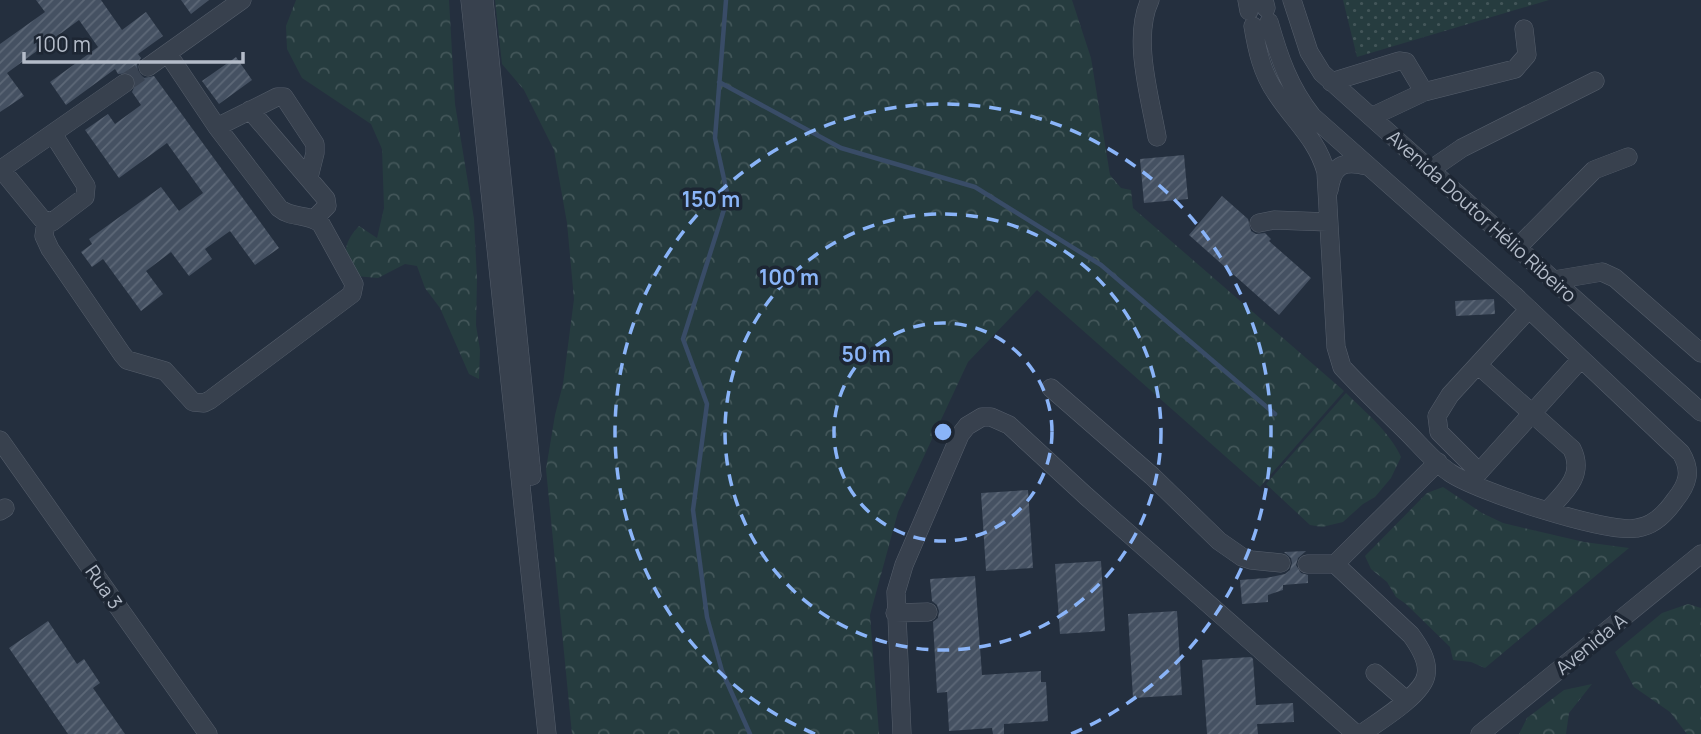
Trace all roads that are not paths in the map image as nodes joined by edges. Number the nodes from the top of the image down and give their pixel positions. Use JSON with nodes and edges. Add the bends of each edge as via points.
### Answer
{"nodes":[{"id":1,"x":242,"y":0,"type":"edge"},
{"id":2,"x":470,"y":0,"type":"edge"},
{"id":3,"x":484,"y":0,"type":"edge"},
{"id":4,"x":1150,"y":0,"type":"edge"},
{"id":5,"x":1286,"y":0,"type":"edge"},
{"id":6,"x":1292,"y":0,"type":"edge"},
{"id":7,"x":1258,"y":11,"type":"edge"},
{"id":8,"x":1299,"y":24,"type":"junction"},
{"id":9,"x":1524,"y":29,"type":"dead end"},
{"id":10,"x":168,"y":54,"type":"junction"},
{"id":11,"x":148,"y":67,"type":"tunnel mouth"},
{"id":12,"x":1595,"y":81,"type":"dead end"},
{"id":13,"x":1331,"y":82,"type":"junction"},
{"id":14,"x":125,"y":83,"type":"tunnel mouth"},
{"id":15,"x":1424,"y":92,"type":"junction"},
{"id":16,"x":250,"y":110,"type":"junction"},
{"id":17,"x":1371,"y":117,"type":"junction"},
{"id":18,"x":217,"y":127,"type":"junction"},
{"id":19,"x":53,"y":134,"type":"junction"},
{"id":20,"x":1157,"y":137,"type":"dead end"},
{"id":21,"x":1628,"y":157,"type":"dead end"},
{"id":22,"x":1367,"y":166,"type":"junction"},
{"id":23,"x":1,"y":169,"type":"edge"},
{"id":24,"x":1430,"y":170,"type":"junction"},
{"id":25,"x":309,"y":177,"type":"junction"},
{"id":26,"x":1327,"y":203,"type":"junction"},
{"id":27,"x":315,"y":218,"type":"junction"},
{"id":28,"x":46,"y":222,"type":"junction"},
{"id":29,"x":1328,"y":222,"type":"junction"},
{"id":30,"x":1259,"y":223,"type":"dead end"},
{"id":31,"x":1517,"y":247,"type":"junction"},
{"id":32,"x":1555,"y":280,"type":"junction"},
{"id":33,"x":1529,"y":309,"type":"junction"},
{"id":34,"x":1701,"y":353,"type":"edge"},
{"id":35,"x":1581,"y":359,"type":"junction"},
{"id":36,"x":1478,"y":365,"type":"junction"},
{"id":37,"x":1051,"y":388,"type":"dead end"},
{"id":38,"x":1701,"y":412,"type":"edge"},
{"id":39,"x":1532,"y":414,"type":"junction"},
{"id":40,"x":0,"y":440,"type":"edge"},
{"id":41,"x":1438,"y":462,"type":"junction"},
{"id":42,"x":1475,"y":478,"type":"junction"},
{"id":43,"x":1548,"y":510,"type":"junction"},
{"id":44,"x":1701,"y":554,"type":"edge"},
{"id":45,"x":1281,"y":563,"type":"dead end"},
{"id":46,"x":1307,"y":564,"type":"dead end"},
{"id":47,"x":1335,"y":564,"type":"junction"},
{"id":48,"x":928,"y":612,"type":"dead end"},
{"id":49,"x":895,"y":613,"type":"junction"},
{"id":50,"x":1375,"y":673,"type":"dead end"},
{"id":51,"x":1406,"y":700,"type":"junction"},
{"id":52,"x":208,"y":734,"type":"edge"},
{"id":53,"x":547,"y":734,"type":"edge"},
{"id":54,"x":558,"y":734,"type":"edge"},
{"id":55,"x":902,"y":734,"type":"edge"},
{"id":56,"x":1356,"y":734,"type":"edge"},
{"id":57,"x":1362,"y":734,"type":"edge"},
{"id":58,"x":1480,"y":734,"type":"edge"}],
"edges":[{"from":1,"to":10,"type":"street"},
{"from":2,"to":53,"type":"street"},
{"from":3,"to":54,"type":"street"},
{"from":4,"to":20,"type":"street","via":[[1143,18],[1142,47]]},
{"from":5,"to":8,"type":"street"},
{"from":6,"to":8,"type":"street","name":"Avenida Doutor Hélio Ribeiro"},
{"from":7,"to":22,"type":"street","via":[[1297,96]]},
{"from":7,"to":26,"type":"street","via":[[1257,51],[1275,92],[1318,148],[1326,172]]},
{"from":8,"to":13,"type":"street","name":"Avenida Doutor Hélio Ribeiro","via":[[1313,61]]},
{"from":9,"to":15,"type":"street","via":[[1527,55],[1515,69]]},
{"from":10,"to":11,"type":"street"},
{"from":10,"to":18,"type":"street"},
{"from":12,"to":24,"type":"street","via":[[1462,148]]},
{"from":13,"to":15,"type":"street","via":[[1399,61],[1406,62]]},
{"from":13,"to":17,"type":"street","name":"Avenida Doutor Hélio Ribeiro"},
{"from":14,"to":19,"type":"street"},
{"from":15,"to":17,"type":"street"},
{"from":16,"to":18,"type":"street"},
{"from":16,"to":25,"type":"street"},
{"from":16,"to":25,"type":"street","via":[[284,97],[315,144]]},
{"from":17,"to":24,"type":"street","name":"Avenida Doutor Hélio Ribeiro"},
{"from":18,"to":27,"type":"street","via":[[279,208],[289,215]]},
{"from":19,"to":23,"type":"street"},
{"from":19,"to":28,"type":"street","via":[[86,192],[52,222]]},
{"from":21,"to":31,"type":"street","via":[[1594,170]]},
{"from":22,"to":26,"type":"street","via":[[1350,163],[1336,169]]},
{"from":22,"to":33,"type":"street"},
{"from":23,"to":28,"type":"street"},
{"from":24,"to":31,"type":"street","name":"Avenida Doutor Hélio Ribeiro"},
{"from":25,"to":27,"type":"street","via":[[327,203]]},
{"from":26,"to":29,"type":"street"},
{"from":27,"to":28,"type":"street","via":[[354,284],[352,294],[204,403],[193,402],[165,371],[127,360],[50,249],[44,236]]},
{"from":29,"to":30,"type":"street"},
{"from":29,"to":41,"type":"street","via":[[1338,358]]},
{"from":31,"to":32,"type":"street","name":"Avenida Doutor Hélio Ribeiro"},
{"from":32,"to":34,"type":"street","via":[[1602,272],[1615,278]]},
{"from":32,"to":38,"type":"street","name":"Avenida Doutor Hélio Ribeiro"},
{"from":33,"to":35,"type":"street"},
{"from":33,"to":36,"type":"street"},
{"from":35,"to":39,"type":"street"},
{"from":35,"to":43,"type":"street","via":[[1681,453],[1688,480],[1660,517],[1634,529]]},
{"from":36,"to":39,"type":"street"},
{"from":36,"to":42,"type":"street","via":[[1441,406],[1436,421]]},
{"from":37,"to":45,"type":"street","via":[[1219,541],[1251,561]]},
{"from":39,"to":42,"type":"street"},
{"from":39,"to":43,"type":"street","via":[[1572,449],[1578,462],[1571,483]]},
{"from":40,"to":52,"type":"street","name":"Rua 3"},
{"from":41,"to":42,"type":"street","via":[[1449,472]]},
{"from":41,"to":47,"type":"street"},
{"from":42,"to":43,"type":"street","via":[[1517,502]]},
{"from":44,"to":58,"type":"street","name":"Avenida A"},
{"from":46,"to":47,"type":"street"},
{"from":47,"to":51,"type":"street","via":[[1418,644],[1426,674]]},
{"from":48,"to":49,"type":"street"},
{"from":49,"to":55,"type":"street"},
{"from":49,"to":56,"type":"street","via":[[899,578],[960,435],[974,420],[991,417],[1009,425]]},
{"from":50,"to":51,"type":"street"},
{"from":51,"to":57,"type":"street"}]}
